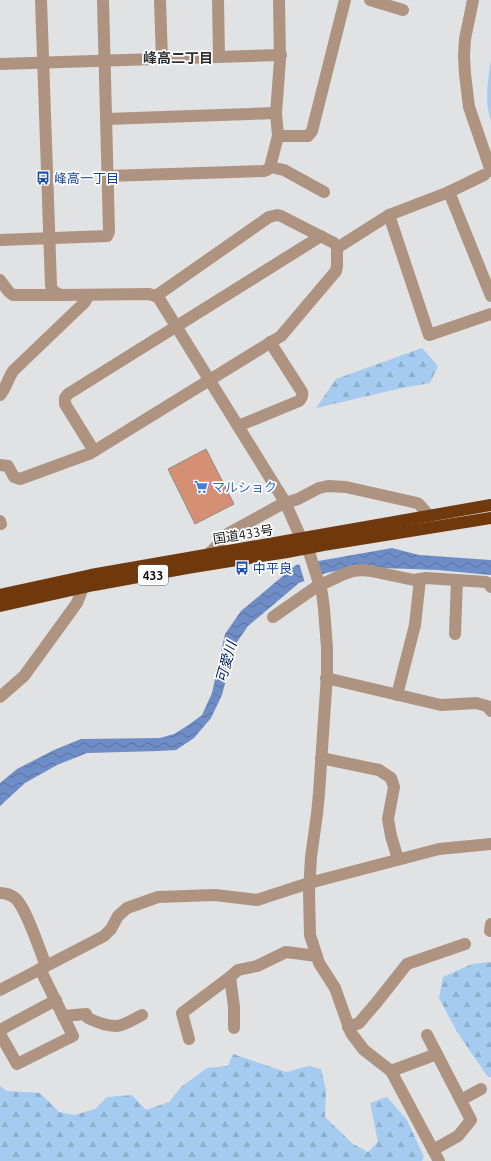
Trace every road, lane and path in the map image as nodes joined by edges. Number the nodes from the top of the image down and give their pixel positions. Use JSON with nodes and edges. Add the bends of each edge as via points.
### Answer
{"nodes":[{"id":1,"x":41,"y":0,"type":"edge"},
{"id":2,"x":103,"y":0,"type":"edge"},
{"id":3,"x":160,"y":0,"type":"edge"},
{"id":4,"x":218,"y":0,"type":"edge"},
{"id":5,"x":279,"y":0,"type":"edge"},
{"id":6,"x":345,"y":0,"type":"edge"},
{"id":7,"x":370,"y":0,"type":"edge"},
{"id":8,"x":473,"y":0,"type":"edge"},
{"id":9,"x":395,"y":6,"type":"edge"},
{"id":10,"x":280,"y":56,"type":"junction"},
{"id":11,"x":219,"y":57,"type":"junction"},
{"id":12,"x":162,"y":59,"type":"junction"},
{"id":13,"x":104,"y":61,"type":"junction"},
{"id":14,"x":43,"y":63,"type":"junction"},
{"id":15,"x":0,"y":64,"type":"edge"},
{"id":16,"x":276,"y":113,"type":"junction"},
{"id":17,"x":106,"y":119,"type":"junction"},
{"id":18,"x":278,"y":136,"type":"junction"},
{"id":19,"x":270,"y":167,"type":"junction"},
{"id":20,"x":487,"y":173,"type":"edge"},
{"id":21,"x":108,"y":176,"type":"junction"},
{"id":22,"x":324,"y":192,"type":"dead end"},
{"id":23,"x":449,"y":192,"type":"junction"},
{"id":24,"x":389,"y":216,"type":"junction"},
{"id":25,"x":321,"y":236,"type":"junction"},
{"id":26,"x":49,"y":238,"type":"junction"},
{"id":27,"x":0,"y":240,"type":"edge"},
{"id":28,"x":337,"y":248,"type":"junction"},
{"id":29,"x":0,"y":280,"type":"edge"},
{"id":30,"x":61,"y":295,"type":"junction"},
{"id":31,"x":89,"y":295,"type":"junction"},
{"id":32,"x":156,"y":296,"type":"junction"},
{"id":33,"x":491,"y":296,"type":"edge"},
{"id":34,"x":491,"y":314,"type":"edge"},
{"id":35,"x":176,"y":326,"type":"junction"},
{"id":36,"x":270,"y":342,"type":"junction"},
{"id":37,"x":210,"y":380,"type":"junction"},
{"id":38,"x":0,"y":395,"type":"edge"},
{"id":39,"x":238,"y":426,"type":"junction"},
{"id":40,"x":94,"y":451,"type":"junction"},
{"id":41,"x":0,"y":465,"type":"edge"},
{"id":42,"x":286,"y":503,"type":"junction"},
{"id":43,"x":491,"y":505,"type":"edge"},
{"id":44,"x":429,"y":516,"type":"junction"},
{"id":45,"x":491,"y":518,"type":"edge"},
{"id":46,"x":305,"y":551,"type":"junction"},
{"id":47,"x":208,"y":554,"type":"junction"},
{"id":48,"x":420,"y":579,"type":"junction"},
{"id":49,"x":457,"y":580,"type":"junction"},
{"id":50,"x":82,"y":582,"type":"junction"},
{"id":51,"x":316,"y":584,"type":"junction"},
{"id":52,"x":491,"y":586,"type":"edge"},
{"id":53,"x":0,"y":595,"type":"edge"},
{"id":54,"x":0,"y":606,"type":"edge"},
{"id":55,"x":273,"y":617,"type":"dead end"},
{"id":56,"x":455,"y":634,"type":"dead end"},
{"id":57,"x":326,"y":678,"type":"junction"},
{"id":58,"x":397,"y":695,"type":"junction"},
{"id":59,"x":0,"y":697,"type":"edge"},
{"id":60,"x":490,"y":705,"type":"edge"},
{"id":61,"x":321,"y":758,"type":"junction"},
{"id":62,"x":491,"y":844,"type":"edge"},
{"id":63,"x":398,"y":859,"type":"junction"},
{"id":64,"x":309,"y":883,"type":"junction"},
{"id":65,"x":0,"y":893,"type":"edge"},
{"id":66,"x":491,"y":924,"type":"edge"},
{"id":67,"x":490,"y":931,"type":"edge"},
{"id":68,"x":465,"y":944,"type":"dead end"},
{"id":69,"x":317,"y":956,"type":"junction"},
{"id":70,"x":43,"y":968,"type":"junction"},
{"id":71,"x":230,"y":977,"type":"junction"},
{"id":72,"x":0,"y":990,"type":"edge"},
{"id":73,"x":56,"y":1000,"type":"junction"},
{"id":74,"x":142,"y":1015,"type":"dead end"},
{"id":75,"x":63,"y":1016,"type":"junction"},
{"id":76,"x":348,"y":1027,"type":"junction"},
{"id":77,"x":234,"y":1028,"type":"dead end"},
{"id":78,"x":0,"y":1030,"type":"edge"},
{"id":79,"x":0,"y":1034,"type":"edge"},
{"id":80,"x":427,"y":1035,"type":"dead end"},
{"id":81,"x":189,"y":1039,"type":"dead end"},
{"id":82,"x":437,"y":1054,"type":"junction"},
{"id":83,"x":391,"y":1070,"type":"junction"},
{"id":84,"x":481,"y":1090,"type":"dead end"},
{"id":85,"x":461,"y":1100,"type":"junction"},
{"id":86,"x":433,"y":1150,"type":"junction"},
{"id":87,"x":439,"y":1161,"type":"edge"}],
"edges":[{"from":1,"to":14,"type":"street"},
{"from":2,"to":13,"type":"street"},
{"from":3,"to":12,"type":"street"},
{"from":4,"to":11,"type":"street"},
{"from":5,"to":10,"type":"street"},
{"from":6,"to":18,"type":"street","via":[[312,131],[308,136]]},
{"from":7,"to":9,"type":"street"},
{"from":8,"to":20,"type":"street","via":[[465,39],[465,74],[469,107]]},
{"from":10,"to":11,"type":"street"},
{"from":10,"to":16,"type":"street"},
{"from":11,"to":12,"type":"street"},
{"from":12,"to":13,"type":"street"},
{"from":13,"to":14,"type":"street"},
{"from":13,"to":17,"type":"street"},
{"from":14,"to":15,"type":"street"},
{"from":14,"to":26,"type":"street"},
{"from":16,"to":17,"type":"street"},
{"from":16,"to":18,"type":"street"},
{"from":17,"to":21,"type":"street"},
{"from":18,"to":19,"type":"street"},
{"from":19,"to":21,"type":"street","via":[[264,171]]},
{"from":19,"to":22,"type":"street","via":[[284,170]]},
{"from":20,"to":23,"type":"street"},
{"from":21,"to":26,"type":"street","via":[[107,236]]},
{"from":23,"to":24,"type":"street"},
{"from":23,"to":33,"type":"street"},
{"from":24,"to":28,"type":"street"},
{"from":24,"to":34,"type":"street","via":[[429,335]]},
{"from":25,"to":28,"type":"street","via":[[334,243]]},
{"from":25,"to":32,"type":"street","via":[[281,216],[273,215]]},
{"from":25,"to":35,"type":"street"},
{"from":26,"to":27,"type":"street"},
{"from":26,"to":30,"type":"street","via":[[52,290]]},
{"from":28,"to":36,"type":"street","via":[[335,273],[283,334]]},
{"from":29,"to":30,"type":"street","via":[[14,295]]},
{"from":30,"to":31,"type":"street"},
{"from":31,"to":32,"type":"street"},
{"from":31,"to":38,"type":"street","via":[[84,303],[14,370]]},
{"from":32,"to":35,"type":"street"},
{"from":35,"to":37,"type":"street"},
{"from":35,"to":40,"type":"street","via":[[61,398]]},
{"from":36,"to":37,"type":"street"},
{"from":36,"to":39,"type":"street","via":[[302,392],[302,399]]},
{"from":37,"to":39,"type":"street"},
{"from":37,"to":40,"type":"street"},
{"from":39,"to":42,"type":"street"},
{"from":40,"to":41,"type":"street","via":[[20,478],[14,478],[8,466]]},
{"from":42,"to":44,"type":"street","via":[[319,488],[337,486],[417,503]]},
{"from":42,"to":46,"type":"street"},
{"from":42,"to":47,"type":"street","via":[[229,533]]},
{"from":43,"to":44,"type":"highway","name":"国道433号","number":"433"},
{"from":44,"to":46,"type":"highway","name":"国道433号","number":"433"},
{"from":45,"to":46,"type":"highway","name":"国道433号","number":"433","via":[[322,545]]},
{"from":46,"to":47,"type":"highway","name":"国道433号","number":"433"},
{"from":46,"to":50,"type":"highway","name":"国道433号","number":"433"},
{"from":46,"to":51,"type":"street"},
{"from":47,"to":50,"type":"highway","name":"国道433号","number":"433"},
{"from":48,"to":49,"type":"street"},
{"from":48,"to":51,"type":"street","via":[[400,578],[362,570]]},
{"from":48,"to":58,"type":"street","via":[[415,625]]},
{"from":49,"to":52,"type":"street","via":[[486,582]]},
{"from":49,"to":56,"type":"street"},
{"from":50,"to":53,"type":"highway","name":"国道433号","number":"433"},
{"from":50,"to":54,"type":"highway","name":"国道433号","number":"433"},
{"from":50,"to":59,"type":"street","via":[[77,603],[28,671]]},
{"from":51,"to":55,"type":"street"},
{"from":51,"to":57,"type":"street","via":[[324,609]]},
{"from":57,"to":58,"type":"street"},
{"from":57,"to":61,"type":"street"},
{"from":58,"to":60,"type":"street","via":[[441,705]]},
{"from":61,"to":63,"type":"street","via":[[380,770],[391,778],[394,786],[388,819]]},
{"from":61,"to":64,"type":"street"},
{"from":62,"to":63,"type":"street","via":[[439,849]]},
{"from":63,"to":64,"type":"street"},
{"from":64,"to":69,"type":"street","via":[[310,933]]},
{"from":64,"to":70,"type":"street","via":[[256,900],[215,895],[158,896],[127,908],[104,936]]},
{"from":65,"to":70,"type":"street","via":[[15,898],[23,909]]},
{"from":66,"to":67,"type":"street"},
{"from":68,"to":76,"type":"street","via":[[407,964],[359,1023]]},
{"from":69,"to":71,"type":"street","via":[[286,952],[257,966],[238,970]]},
{"from":69,"to":76,"type":"street","via":[[334,988]]},
{"from":70,"to":72,"type":"street"},
{"from":70,"to":73,"type":"street"},
{"from":71,"to":77,"type":"street"},
{"from":71,"to":81,"type":"street","via":[[182,1013]]},
{"from":73,"to":75,"type":"street"},
{"from":73,"to":78,"type":"street"},
{"from":74,"to":75,"type":"street","via":[[116,1026],[92,1020],[86,1014]]},
{"from":75,"to":79,"type":"street","via":[[73,1036],[17,1064]]},
{"from":76,"to":83,"type":"street","via":[[364,1050]]},
{"from":80,"to":82,"type":"street"},
{"from":82,"to":83,"type":"street"},
{"from":82,"to":85,"type":"street"},
{"from":83,"to":86,"type":"street"},
{"from":84,"to":85,"type":"street"},
{"from":85,"to":86,"type":"street","via":[[471,1120],[458,1136]]},
{"from":86,"to":87,"type":"street"}]}
